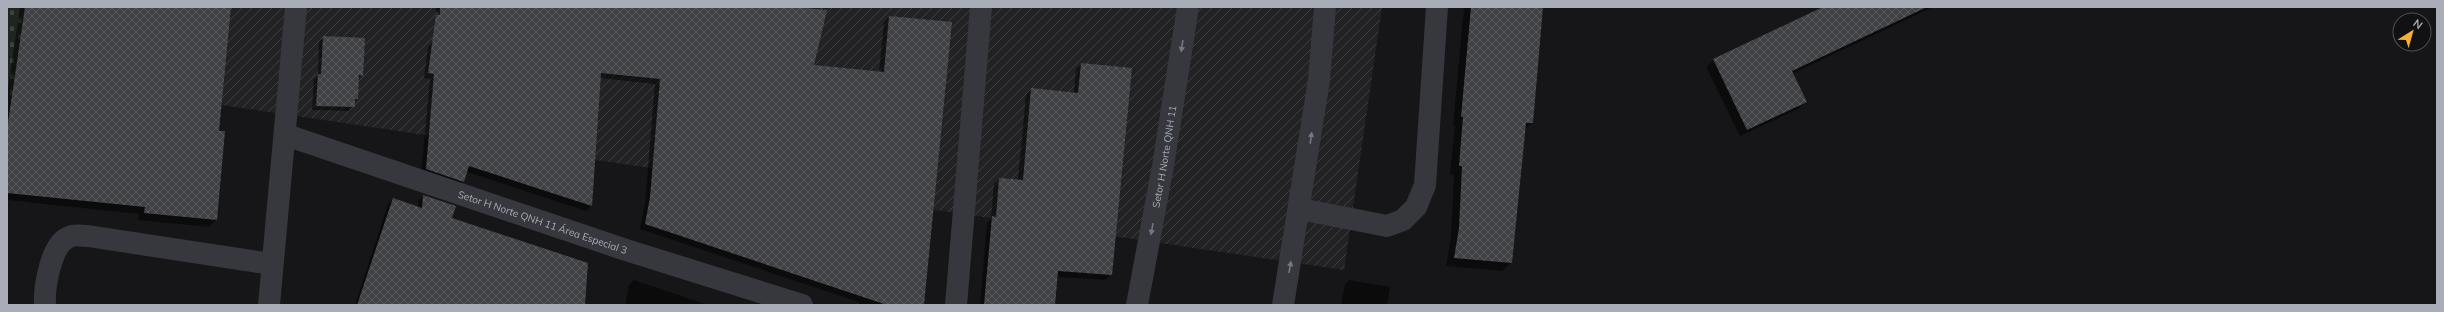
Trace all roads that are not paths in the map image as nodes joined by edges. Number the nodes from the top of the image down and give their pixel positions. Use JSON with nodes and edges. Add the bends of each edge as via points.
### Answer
{"nodes":[{"id":1,"x":296,"y":7,"type":"edge"},
{"id":2,"x":981,"y":7,"type":"edge"},
{"id":3,"x":1188,"y":7,"type":"edge"},
{"id":4,"x":1325,"y":7,"type":"edge"},
{"id":5,"x":1437,"y":7,"type":"edge"},
{"id":6,"x":286,"y":135,"type":"junction"},
{"id":7,"x":1300,"y":209,"type":"junction"},
{"id":8,"x":272,"y":264,"type":"junction"},
{"id":9,"x":45,"y":305,"type":"edge"},
{"id":10,"x":269,"y":305,"type":"edge"},
{"id":11,"x":802,"y":305,"type":"edge"},
{"id":12,"x":956,"y":305,"type":"edge"},
{"id":13,"x":1137,"y":305,"type":"edge"},
{"id":14,"x":1283,"y":305,"type":"edge"}],
"edges":[{"from":1,"to":6,"type":"street"},
{"from":2,"to":12,"type":"street"},
{"from":3,"to":13,"type":"street","name":"Setor H Norte QNH 11","one_way":true,"via":[[1163,166]]},
{"from":7,"to":4,"type":"street","one_way":true,"via":[[1319,80]]},
{"from":5,"to":7,"type":"street","via":[[1425,185],[1416,207],[1403,220],[1387,226]]},
{"from":6,"to":8,"type":"street"},
{"from":6,"to":11,"type":"street","name":"Setor H Norte QNH 11 Área Especial 3","via":[[618,247]]},
{"from":14,"to":7,"type":"street","one_way":true},
{"from":8,"to":9,"type":"street","via":[[88,236],[69,236],[56,247],[45,293]]},
{"from":8,"to":10,"type":"street"}]}
